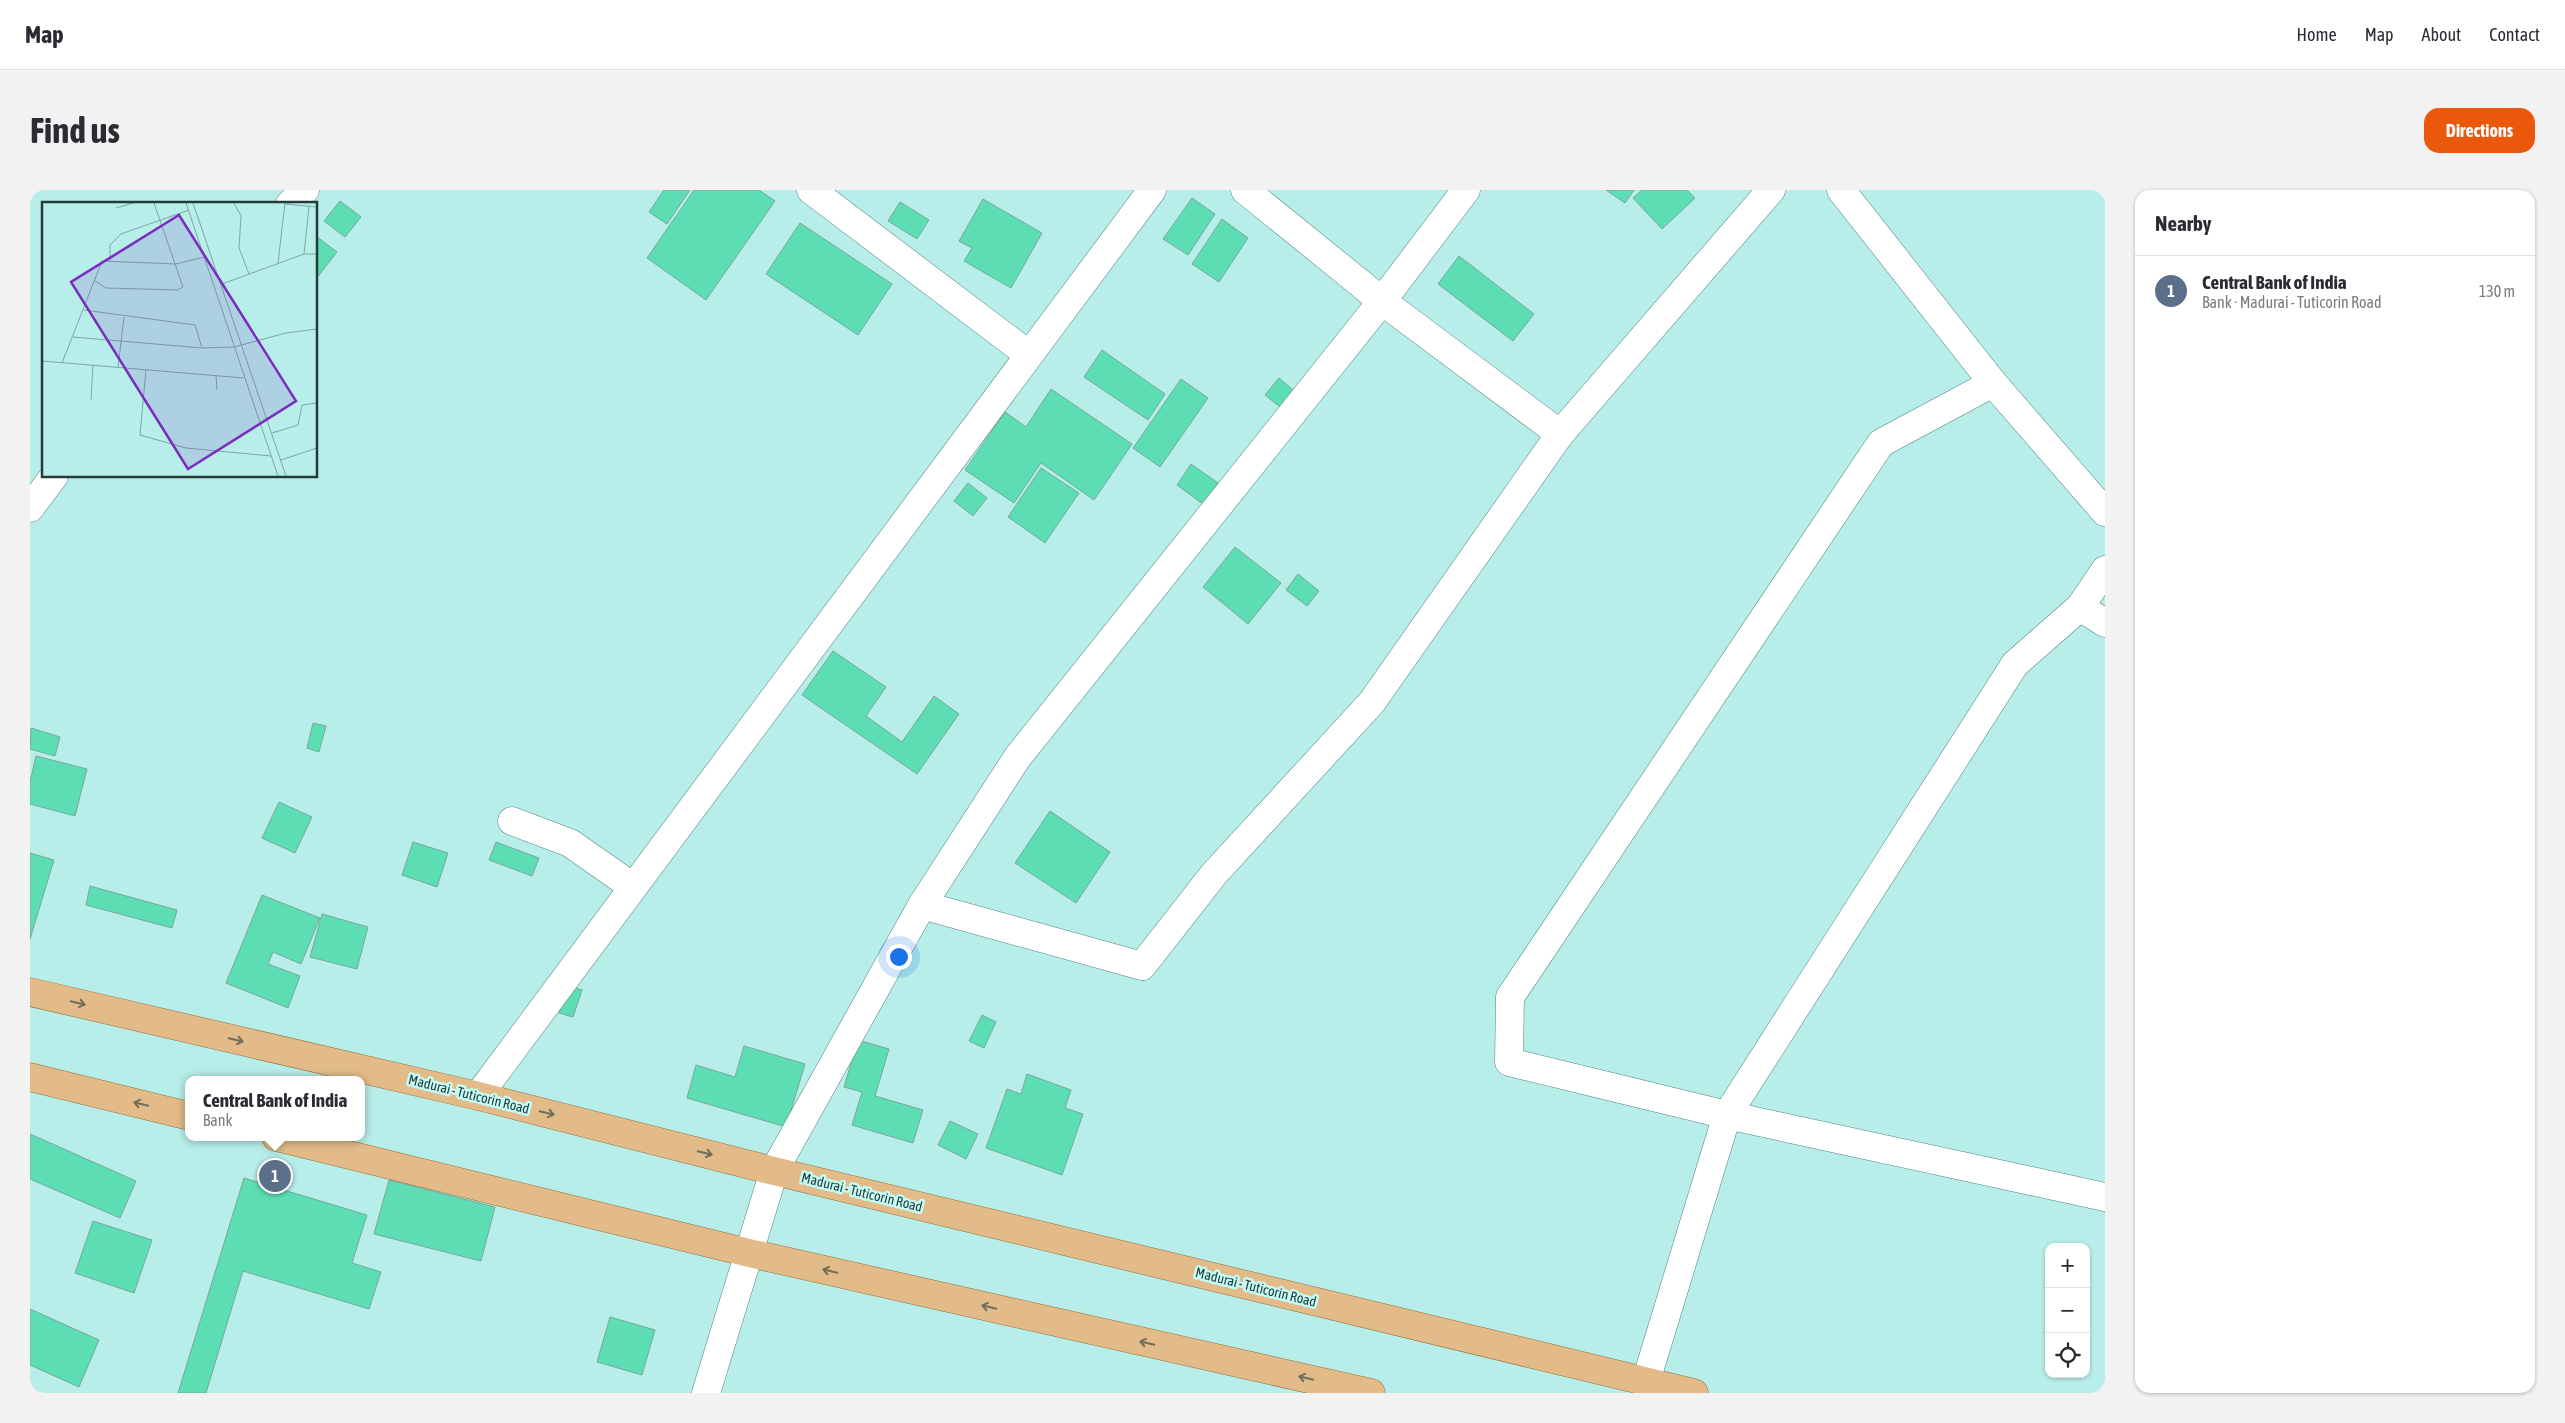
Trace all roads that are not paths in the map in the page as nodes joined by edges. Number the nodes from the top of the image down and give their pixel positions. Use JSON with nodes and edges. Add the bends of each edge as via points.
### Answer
{"nodes":[{"id":1,"x":305,"y":190,"type":"edge"},
{"id":2,"x":811,"y":190,"type":"edge"},
{"id":3,"x":1152,"y":190,"type":"edge"},
{"id":4,"x":1245,"y":190,"type":"edge"},
{"id":5,"x":1466,"y":190,"type":"edge"},
{"id":6,"x":1771,"y":190,"type":"edge"},
{"id":7,"x":1841,"y":190,"type":"edge"},
{"id":8,"x":292,"y":202,"type":"edge"},
{"id":9,"x":1382,"y":301,"type":"junction"},
{"id":10,"x":1029,"y":354,"type":"junction"},
{"id":11,"x":1994,"y":384,"type":"junction"},
{"id":12,"x":1560,"y":434,"type":"junction"},
{"id":13,"x":52,"y":478,"type":"edge"},
{"id":14,"x":30,"y":508,"type":"edge"},
{"id":15,"x":2105,"y":512,"type":"edge"},
{"id":16,"x":2105,"y":570,"type":"edge"},
{"id":17,"x":2080,"y":607,"type":"junction"},
{"id":18,"x":2105,"y":623,"type":"edge"},
{"id":19,"x":512,"y":821,"type":"dead end"},
{"id":20,"x":634,"y":886,"type":"junction"},
{"id":21,"x":922,"y":905,"type":"junction"},
{"id":22,"x":30,"y":992,"type":"edge"},
{"id":23,"x":30,"y":1077,"type":"edge"},
{"id":24,"x":478,"y":1096,"type":"junction"},
{"id":25,"x":185,"y":1115,"type":"edge"},
{"id":26,"x":1726,"y":1115,"type":"junction"},
{"id":27,"x":292,"y":1141,"type":"edge"},
{"id":28,"x":774,"y":1171,"type":"junction"},
{"id":29,"x":2105,"y":1197,"type":"edge"},
{"id":30,"x":749,"y":1253,"type":"junction"},
{"id":31,"x":1646,"y":1381,"type":"junction"},
{"id":32,"x":1338,"y":1389,"type":"edge"},
{"id":33,"x":706,"y":1393,"type":"edge"},
{"id":34,"x":1371,"y":1393,"type":"edge"},
{"id":35,"x":1694,"y":1393,"type":"edge"}],
"edges":[{"from":1,"to":8,"type":"street"},
{"from":2,"to":10,"type":"street"},
{"from":3,"to":10,"type":"street"},
{"from":4,"to":9,"type":"street"},
{"from":5,"to":9,"type":"street"},
{"from":6,"to":12,"type":"street"},
{"from":7,"to":11,"type":"street"},
{"from":9,"to":12,"type":"street"},
{"from":9,"to":21,"type":"street","via":[[1017,758]]},
{"from":10,"to":20,"type":"street"},
{"from":11,"to":15,"type":"street"},
{"from":11,"to":26,"type":"street","via":[[1881,443],[1510,998],[1509,1062]]},
{"from":12,"to":21,"type":"street","via":[[1372,702],[1214,874],[1142,966]]},
{"from":13,"to":14,"type":"street"},
{"from":16,"to":17,"type":"street"},
{"from":17,"to":18,"type":"street"},
{"from":17,"to":26,"type":"street","via":[[2015,664]]},
{"from":19,"to":20,"type":"street","via":[[570,843]]},
{"from":20,"to":24,"type":"street"},
{"from":21,"to":28,"type":"street"},
{"from":22,"to":24,"type":"main road","name":"Madurai - Tuticorin Road","one_way":true},
{"from":25,"to":23,"type":"main road","one_way":true},
{"from":24,"to":28,"type":"main road","name":"Madurai - Tuticorin Road","one_way":true},
{"from":26,"to":29,"type":"street"},
{"from":26,"to":31,"type":"street"},
{"from":27,"to":30,"type":"main road"},
{"from":28,"to":30,"type":"street"},
{"from":28,"to":31,"type":"main road","name":"Madurai - Tuticorin Road"},
{"from":32,"to":30,"type":"main road","one_way":true},
{"from":30,"to":33,"type":"street"},
{"from":31,"to":35,"type":"main road","name":"Madurai - Tuticorin Road"},
{"from":32,"to":34,"type":"main road"}]}
